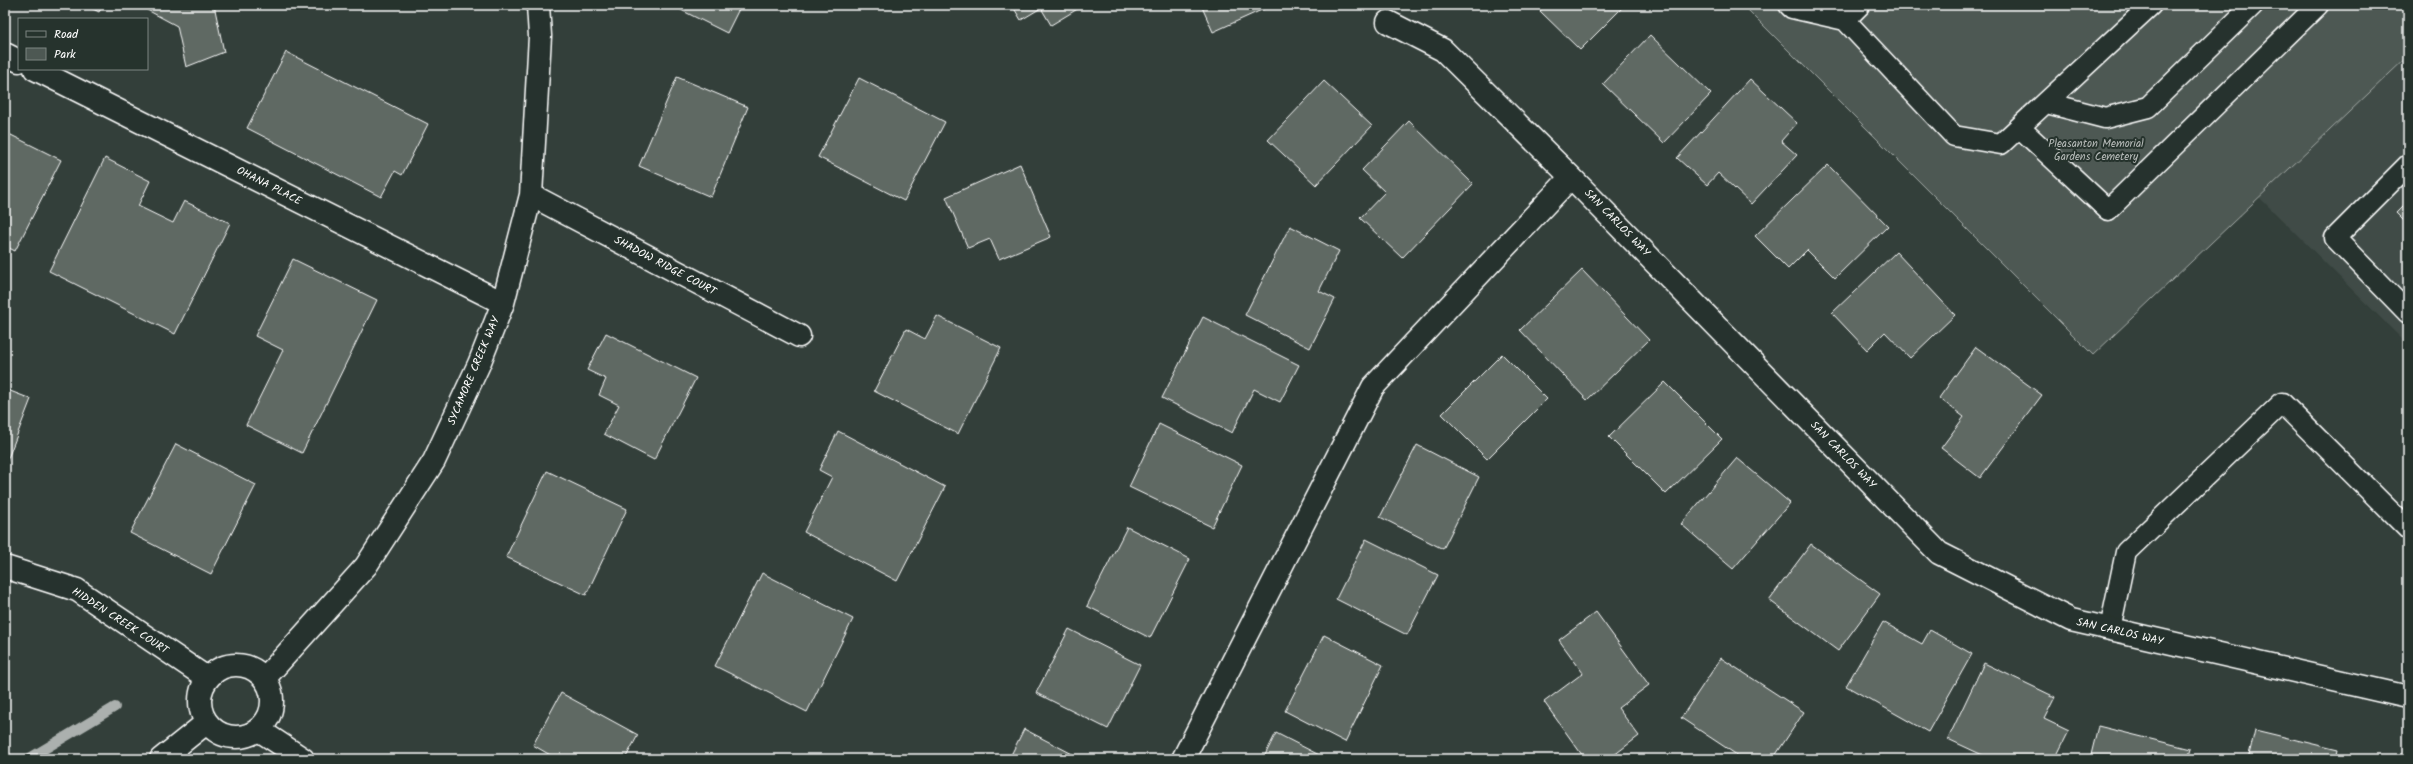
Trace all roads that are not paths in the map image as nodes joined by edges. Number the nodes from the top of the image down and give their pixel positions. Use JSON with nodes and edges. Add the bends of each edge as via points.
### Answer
{"nodes":[{"id":1,"x":538,"y":5,"type":"edge"},
{"id":2,"x":1789,"y":5,"type":"edge"},
{"id":3,"x":1860,"y":5,"type":"edge"},
{"id":4,"x":2151,"y":5,"type":"edge"},
{"id":5,"x":2253,"y":5,"type":"edge"},
{"id":6,"x":2318,"y":5,"type":"edge"},
{"id":7,"x":1845,"y":20,"type":"junction"},
{"id":8,"x":1388,"y":22,"type":"dead end"},
{"id":9,"x":5,"y":54,"type":"edge"},
{"id":10,"x":18,"y":60,"type":"edge"},
{"id":11,"x":37,"y":70,"type":"edge"},
{"id":12,"x":2047,"y":104,"type":"junction"},
{"id":13,"x":2020,"y":128,"type":"junction"},
{"id":14,"x":2408,"y":165,"type":"edge"},
{"id":15,"x":1571,"y":177,"type":"junction"},
{"id":16,"x":531,"y":195,"type":"junction"},
{"id":17,"x":503,"y":303,"type":"junction"},
{"id":18,"x":2408,"y":313,"type":"edge"},
{"id":19,"x":799,"y":336,"type":"dead end"},
{"id":20,"x":2408,"y":529,"type":"edge"},
{"id":21,"x":5,"y":567,"type":"edge"},
{"id":22,"x":2110,"y":629,"type":"junction"},
{"id":23,"x":208,"y":678,"type":"junction"},
{"id":24,"x":264,"y":678,"type":"junction"},
{"id":25,"x":2408,"y":697,"type":"edge"},
{"id":26,"x":206,"y":723,"type":"junction"},
{"id":27,"x":259,"y":730,"type":"junction"},
{"id":28,"x":162,"y":759,"type":"edge"},
{"id":29,"x":303,"y":759,"type":"edge"},
{"id":30,"x":1183,"y":759,"type":"edge"}],
"edges":[{"from":1,"to":16,"type":"street","name":"SYCAMORE CREEK WAY","via":[[540,36]]},
{"from":2,"to":7,"type":"lane","via":[[1792,8]]},
{"from":3,"to":7,"type":"lane"},
{"from":4,"to":12,"type":"lane"},
{"from":5,"to":12,"type":"lane","via":[[2148,107],[2105,118]]},
{"from":6,"to":13,"type":"lane","via":[[2108,210]]},
{"from":7,"to":13,"type":"lane","via":[[1954,136],[2001,144]]},
{"from":8,"to":15,"type":"street","name":"SAN CARLOS WAY","via":[[1443,50]]},
{"from":9,"to":10,"type":"street"},
{"from":11,"to":17,"type":"street","name":"OHANA PLACE"},
{"from":12,"to":13,"type":"lane"},
{"from":14,"to":18,"type":"lane","via":[[2335,238]]},
{"from":15,"to":22,"type":"street","name":"SAN CARLOS WAY","via":[[1939,553],[2071,620]]},
{"from":15,"to":30,"type":"street","via":[[1373,387]]},
{"from":16,"to":17,"type":"street","name":"SYCAMORE CREEK WAY"},
{"from":16,"to":19,"type":"street","name":"SHADOW RIDGE COURT"},
{"from":17,"to":24,"type":"street","name":"SYCAMORE CREEK WAY","via":[[479,364],[434,461],[366,566]]},
{"from":20,"to":22,"type":"lane","via":[[2282,403],[2126,552]]},
{"from":21,"to":23,"type":"street","name":"HIDDEN CREEK COURT","via":[[77,590]]},
{"from":22,"to":25,"type":"street","name":"SAN CARLOS WAY"},
{"from":23,"to":24,"type":"street","via":[[216,670],[231,664],[256,670]]},
{"from":23,"to":26,"type":"street","via":[[202,687],[199,702]]},
{"from":24,"to":27,"type":"street","via":[[272,696],[272,709]]},
{"from":26,"to":27,"type":"street","via":[[226,736],[242,737]]},
{"from":26,"to":28,"type":"street"},
{"from":27,"to":29,"type":"street"}]}
